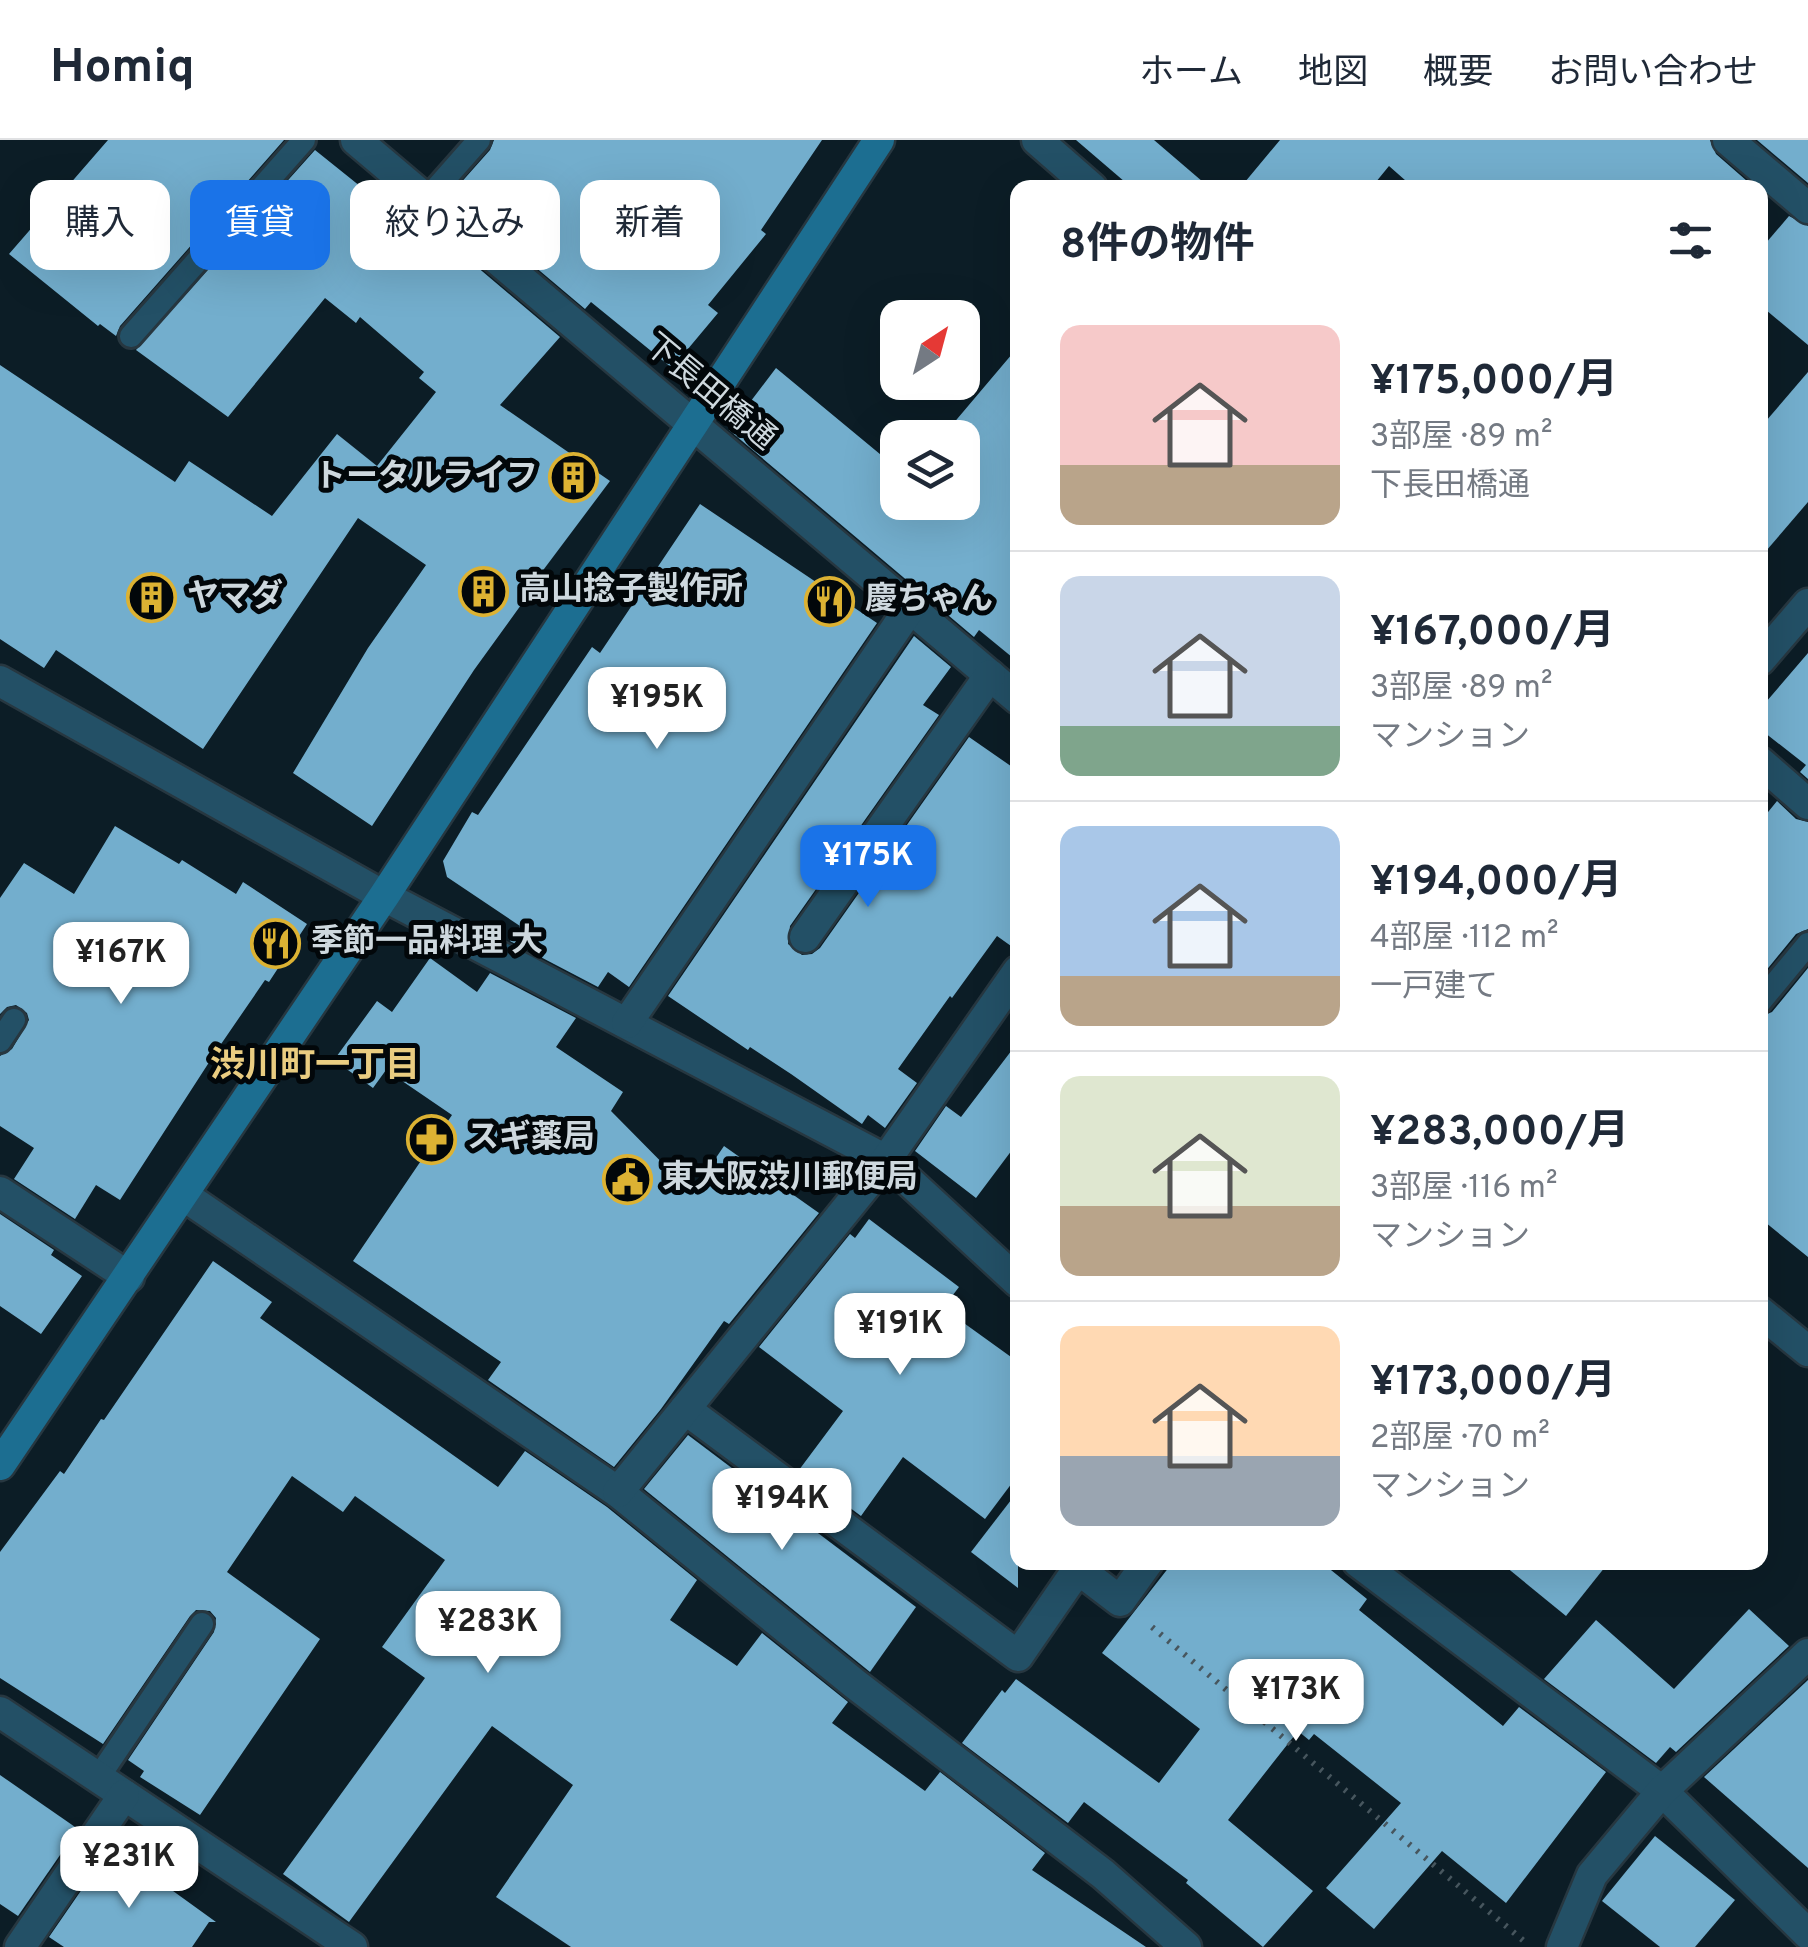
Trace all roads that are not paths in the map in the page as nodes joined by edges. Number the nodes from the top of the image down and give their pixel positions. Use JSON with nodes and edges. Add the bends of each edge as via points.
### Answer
{"nodes":[{"id":1,"x":304,"y":140,"type":"edge"},
{"id":2,"x":356,"y":140,"type":"edge"},
{"id":3,"x":479,"y":140,"type":"edge"},
{"id":4,"x":879,"y":140,"type":"edge"},
{"id":5,"x":1037,"y":140,"type":"edge"},
{"id":6,"x":1728,"y":140,"type":"edge"},
{"id":7,"x":403,"y":180,"type":"edge"},
{"id":8,"x":444,"y":180,"type":"edge"},
{"id":9,"x":1083,"y":180,"type":"edge"},
{"id":10,"x":1808,"y":208,"type":"edge"},
{"id":11,"x":509,"y":270,"type":"edge"},
{"id":12,"x":131,"y":336,"type":"dead end"},
{"id":13,"x":694,"y":426,"type":"junction"},
{"id":14,"x":1808,"y":604,"type":"edge"},
{"id":15,"x":910,"y":608,"type":"junction"},
{"id":16,"x":1768,"y":651,"type":"edge"},
{"id":17,"x":990,"y":675,"type":"junction"},
{"id":18,"x":0,"y":681,"type":"edge"},
{"id":19,"x":1010,"y":692,"type":"edge"},
{"id":20,"x":1768,"y":769,"type":"edge"},
{"id":21,"x":1808,"y":804,"type":"edge"},
{"id":22,"x":384,"y":896,"type":"junction"},
{"id":23,"x":804,"y":937,"type":"dead end"},
{"id":24,"x":1808,"y":944,"type":"edge"},
{"id":25,"x":1010,"y":982,"type":"edge"},
{"id":26,"x":1768,"y":992,"type":"edge"},
{"id":27,"x":14,"y":1020,"type":"dead end"},
{"id":28,"x":627,"y":1024,"type":"junction"},
{"id":29,"x":0,"y":1041,"type":"edge"},
{"id":30,"x":886,"y":1160,"type":"junction"},
{"id":31,"x":0,"y":1192,"type":"edge"},
{"id":32,"x":183,"y":1195,"type":"junction"},
{"id":33,"x":1010,"y":1275,"type":"edge"},
{"id":34,"x":128,"y":1277,"type":"junction"},
{"id":35,"x":1768,"y":1318,"type":"edge"},
{"id":36,"x":1807,"y":1348,"type":"edge"},
{"id":37,"x":685,"y":1409,"type":"junction"},
{"id":38,"x":0,"y":1465,"type":"edge"},
{"id":39,"x":618,"y":1492,"type":"junction"},
{"id":40,"x":1077,"y":1570,"type":"edge"},
{"id":41,"x":1079,"y":1570,"type":"edge"},
{"id":42,"x":1142,"y":1570,"type":"edge"},
{"id":43,"x":1369,"y":1570,"type":"edge"},
{"id":44,"x":202,"y":1624,"type":"dead end"},
{"id":45,"x":1808,"y":1654,"type":"edge"},
{"id":46,"x":0,"y":1712,"type":"edge"},
{"id":47,"x":98,"y":1778,"type":"junction"},
{"id":48,"x":1662,"y":1791,"type":"junction"},
{"id":49,"x":124,"y":1795,"type":"junction"},
{"id":50,"x":1808,"y":1934,"type":"edge"},
{"id":51,"x":20,"y":1947,"type":"edge"},
{"id":52,"x":352,"y":1947,"type":"edge"},
{"id":53,"x":1186,"y":1947,"type":"edge"},
{"id":54,"x":1562,"y":1947,"type":"edge"}],
"edges":[{"from":1,"to":12,"type":"lane"},
{"from":2,"to":7,"type":"street","name":"下長田橋通"},
{"from":3,"to":8,"type":"lane"},
{"from":4,"to":13,"type":"street"},
{"from":5,"to":9,"type":"street"},
{"from":6,"to":10,"type":"street"},
{"from":11,"to":13,"type":"street","name":"下長田橋通"},
{"from":13,"to":15,"type":"street","name":"下長田橋通"},
{"from":13,"to":22,"type":"street"},
{"from":14,"to":16,"type":"street"},
{"from":15,"to":17,"type":"street","name":"下長田橋通"},
{"from":15,"to":28,"type":"street"},
{"from":17,"to":19,"type":"street","name":"下長田橋通"},
{"from":17,"to":23,"type":"street"},
{"from":18,"to":22,"type":"street"},
{"from":20,"to":21,"type":"street"},
{"from":22,"to":28,"type":"street"},
{"from":22,"to":32,"type":"street"},
{"from":24,"to":26,"type":"lane"},
{"from":25,"to":30,"type":"street"},
{"from":27,"to":29,"type":"lane"},
{"from":28,"to":30,"type":"street"},
{"from":30,"to":33,"type":"street"},
{"from":30,"to":37,"type":"street"},
{"from":31,"to":34,"type":"street"},
{"from":32,"to":34,"type":"street"},
{"from":32,"to":39,"type":"street"},
{"from":34,"to":38,"type":"street"},
{"from":35,"to":36,"type":"street"},
{"from":37,"to":39,"type":"street"},
{"from":37,"to":40,"type":"street","via":[[1018,1656]]},
{"from":39,"to":53,"type":"street","via":[[1104,1874]]},
{"from":41,"to":42,"type":"street","via":[[1120,1601]]},
{"from":43,"to":48,"type":"street"},
{"from":44,"to":47,"type":"lane"},
{"from":45,"to":48,"type":"street"},
{"from":46,"to":47,"type":"street"},
{"from":47,"to":49,"type":"street"},
{"from":48,"to":50,"type":"street"},
{"from":48,"to":54,"type":"street","via":[[1592,1876]]},
{"from":49,"to":51,"type":"street"},
{"from":49,"to":52,"type":"street"}]}
